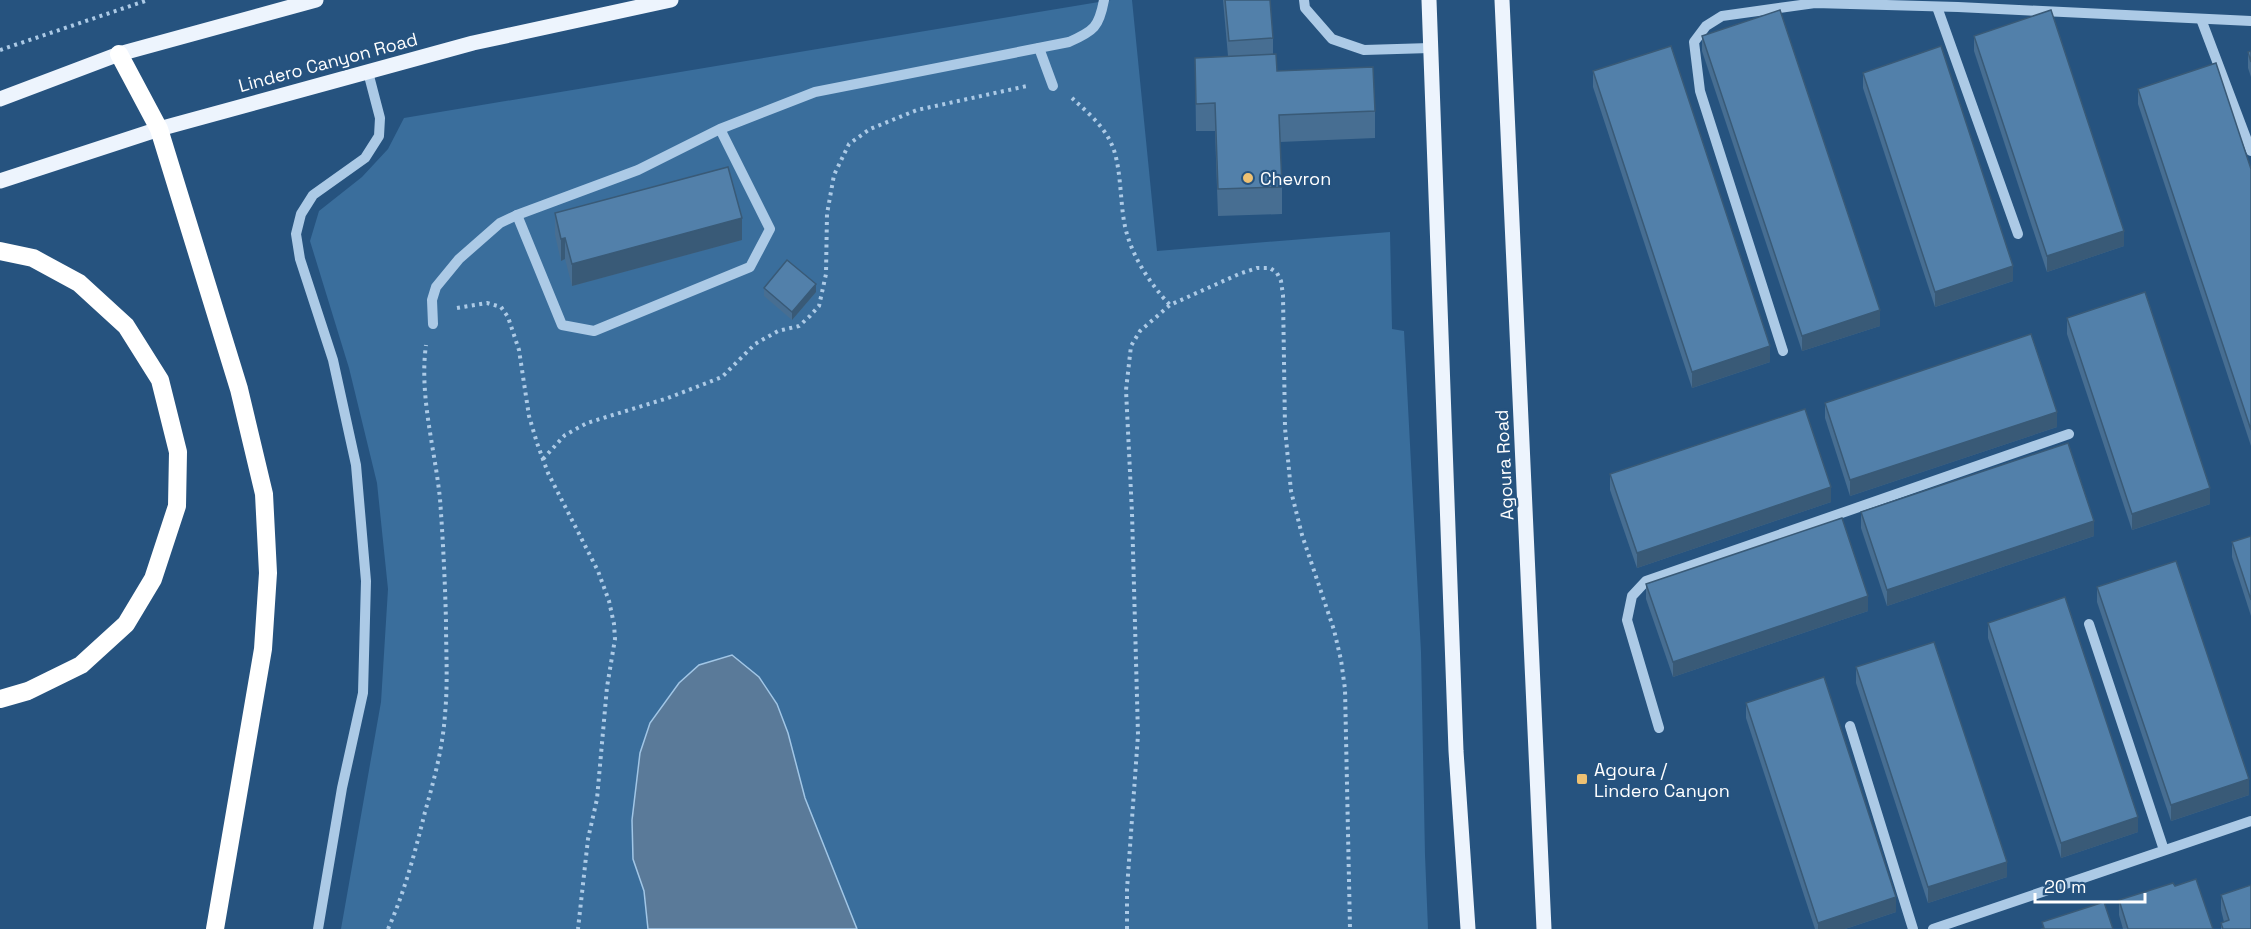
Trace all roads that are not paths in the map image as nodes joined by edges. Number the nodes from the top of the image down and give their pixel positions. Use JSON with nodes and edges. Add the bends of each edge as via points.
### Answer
{"nodes":[{"id":1,"x":316,"y":0,"type":"edge"},
{"id":2,"x":671,"y":0,"type":"edge"},
{"id":3,"x":1104,"y":0,"type":"edge"},
{"id":4,"x":1304,"y":0,"type":"edge"},
{"id":5,"x":1429,"y":0,"type":"edge"},
{"id":6,"x":1502,"y":0,"type":"edge"},
{"id":7,"x":1937,"y":7,"type":"junction"},
{"id":8,"x":2201,"y":19,"type":"junction"},
{"id":9,"x":2251,"y":21,"type":"edge"},
{"id":10,"x":1039,"y":48,"type":"junction"},
{"id":11,"x":1430,"y":48,"type":"junction"},
{"id":12,"x":119,"y":54,"type":"junction"},
{"id":13,"x":368,"y":72,"type":"junction"},
{"id":14,"x":1053,"y":86,"type":"road end"},
{"id":15,"x":0,"y":99,"type":"edge"},
{"id":16,"x":159,"y":129,"type":"junction"},
{"id":17,"x":720,"y":129,"type":"junction"},
{"id":18,"x":2251,"y":151,"type":"edge"},
{"id":19,"x":0,"y":181,"type":"edge"},
{"id":20,"x":517,"y":215,"type":"junction"},
{"id":21,"x":2018,"y":234,"type":"dead end"},
{"id":22,"x":0,"y":252,"type":"edge"},
{"id":23,"x":433,"y":324,"type":"road end"},
{"id":24,"x":1783,"y":351,"type":"dead end"},
{"id":25,"x":2069,"y":434,"type":"dead end"},
{"id":26,"x":2089,"y":624,"type":"dead end"},
{"id":27,"x":0,"y":699,"type":"edge"},
{"id":28,"x":1850,"y":726,"type":"dead end"},
{"id":29,"x":1659,"y":728,"type":"dead end"},
{"id":30,"x":2251,"y":821,"type":"edge"},
{"id":31,"x":2164,"y":850,"type":"junction"},
{"id":32,"x":215,"y":929,"type":"edge"},
{"id":33,"x":318,"y":929,"type":"edge"},
{"id":34,"x":1468,"y":929,"type":"edge"},
{"id":35,"x":1544,"y":929,"type":"edge"},
{"id":36,"x":1912,"y":929,"type":"edge"},
{"id":37,"x":1933,"y":929,"type":"edge"}],
"edges":[{"from":1,"to":12,"type":"main road"},
{"from":2,"to":13,"type":"main road","name":"Lindero Canyon Road","via":[[473,43]]},
{"from":3,"to":10,"type":"lane","via":[[1100,20],[1091,32],[1069,42]]},
{"from":4,"to":11,"type":"lane","via":[[1305,8],[1332,39],[1365,50]]},
{"from":5,"to":11,"type":"main road"},
{"from":6,"to":35,"type":"main road","name":"Agoura Road"},
{"from":7,"to":8,"type":"lane"},
{"from":7,"to":21,"type":"lane"},
{"from":7,"to":24,"type":"lane","via":[[1815,3],[1722,16],[1706,26],[1694,42],[1700,91]]},
{"from":8,"to":9,"type":"lane"},
{"from":8,"to":18,"type":"lane"},
{"from":10,"to":14,"type":"lane"},
{"from":10,"to":17,"type":"lane","via":[[815,92]]},
{"from":11,"to":34,"type":"main road","via":[[1456,751]]},
{"from":12,"to":15,"type":"main road"},
{"from":12,"to":16,"type":"highway"},
{"from":13,"to":16,"type":"main road","name":"Lindero Canyon Road"},
{"from":13,"to":33,"type":"lane","via":[[380,118],[379,136],[365,158],[313,195],[301,214],[296,234],[300,259],[333,360],[356,465],[366,581],[363,693]]},
{"from":16,"to":19,"type":"main road","name":"Lindero Canyon Road"},
{"from":16,"to":32,"type":"highway","via":[[239,389],[264,494],[268,573],[263,649]]},
{"from":17,"to":20,"type":"lane","via":[[638,170]]},
{"from":17,"to":20,"type":"lane","via":[[770,229],[750,267],[594,330],[562,325]]},
{"from":20,"to":23,"type":"lane","via":[[500,223],[459,259],[436,288]]},
{"from":22,"to":27,"type":"highway","via":[[33,258],[78,283],[126,326],[160,381],[178,452],[177,506],[153,579],[126,624],[81,665],[28,691]]},
{"from":25,"to":29,"type":"lane","via":[[1646,581],[1632,596],[1628,620]]},
{"from":26,"to":31,"type":"lane"},
{"from":28,"to":36,"type":"lane"},
{"from":30,"to":31,"type":"lane"},
{"from":31,"to":37,"type":"lane"}]}
